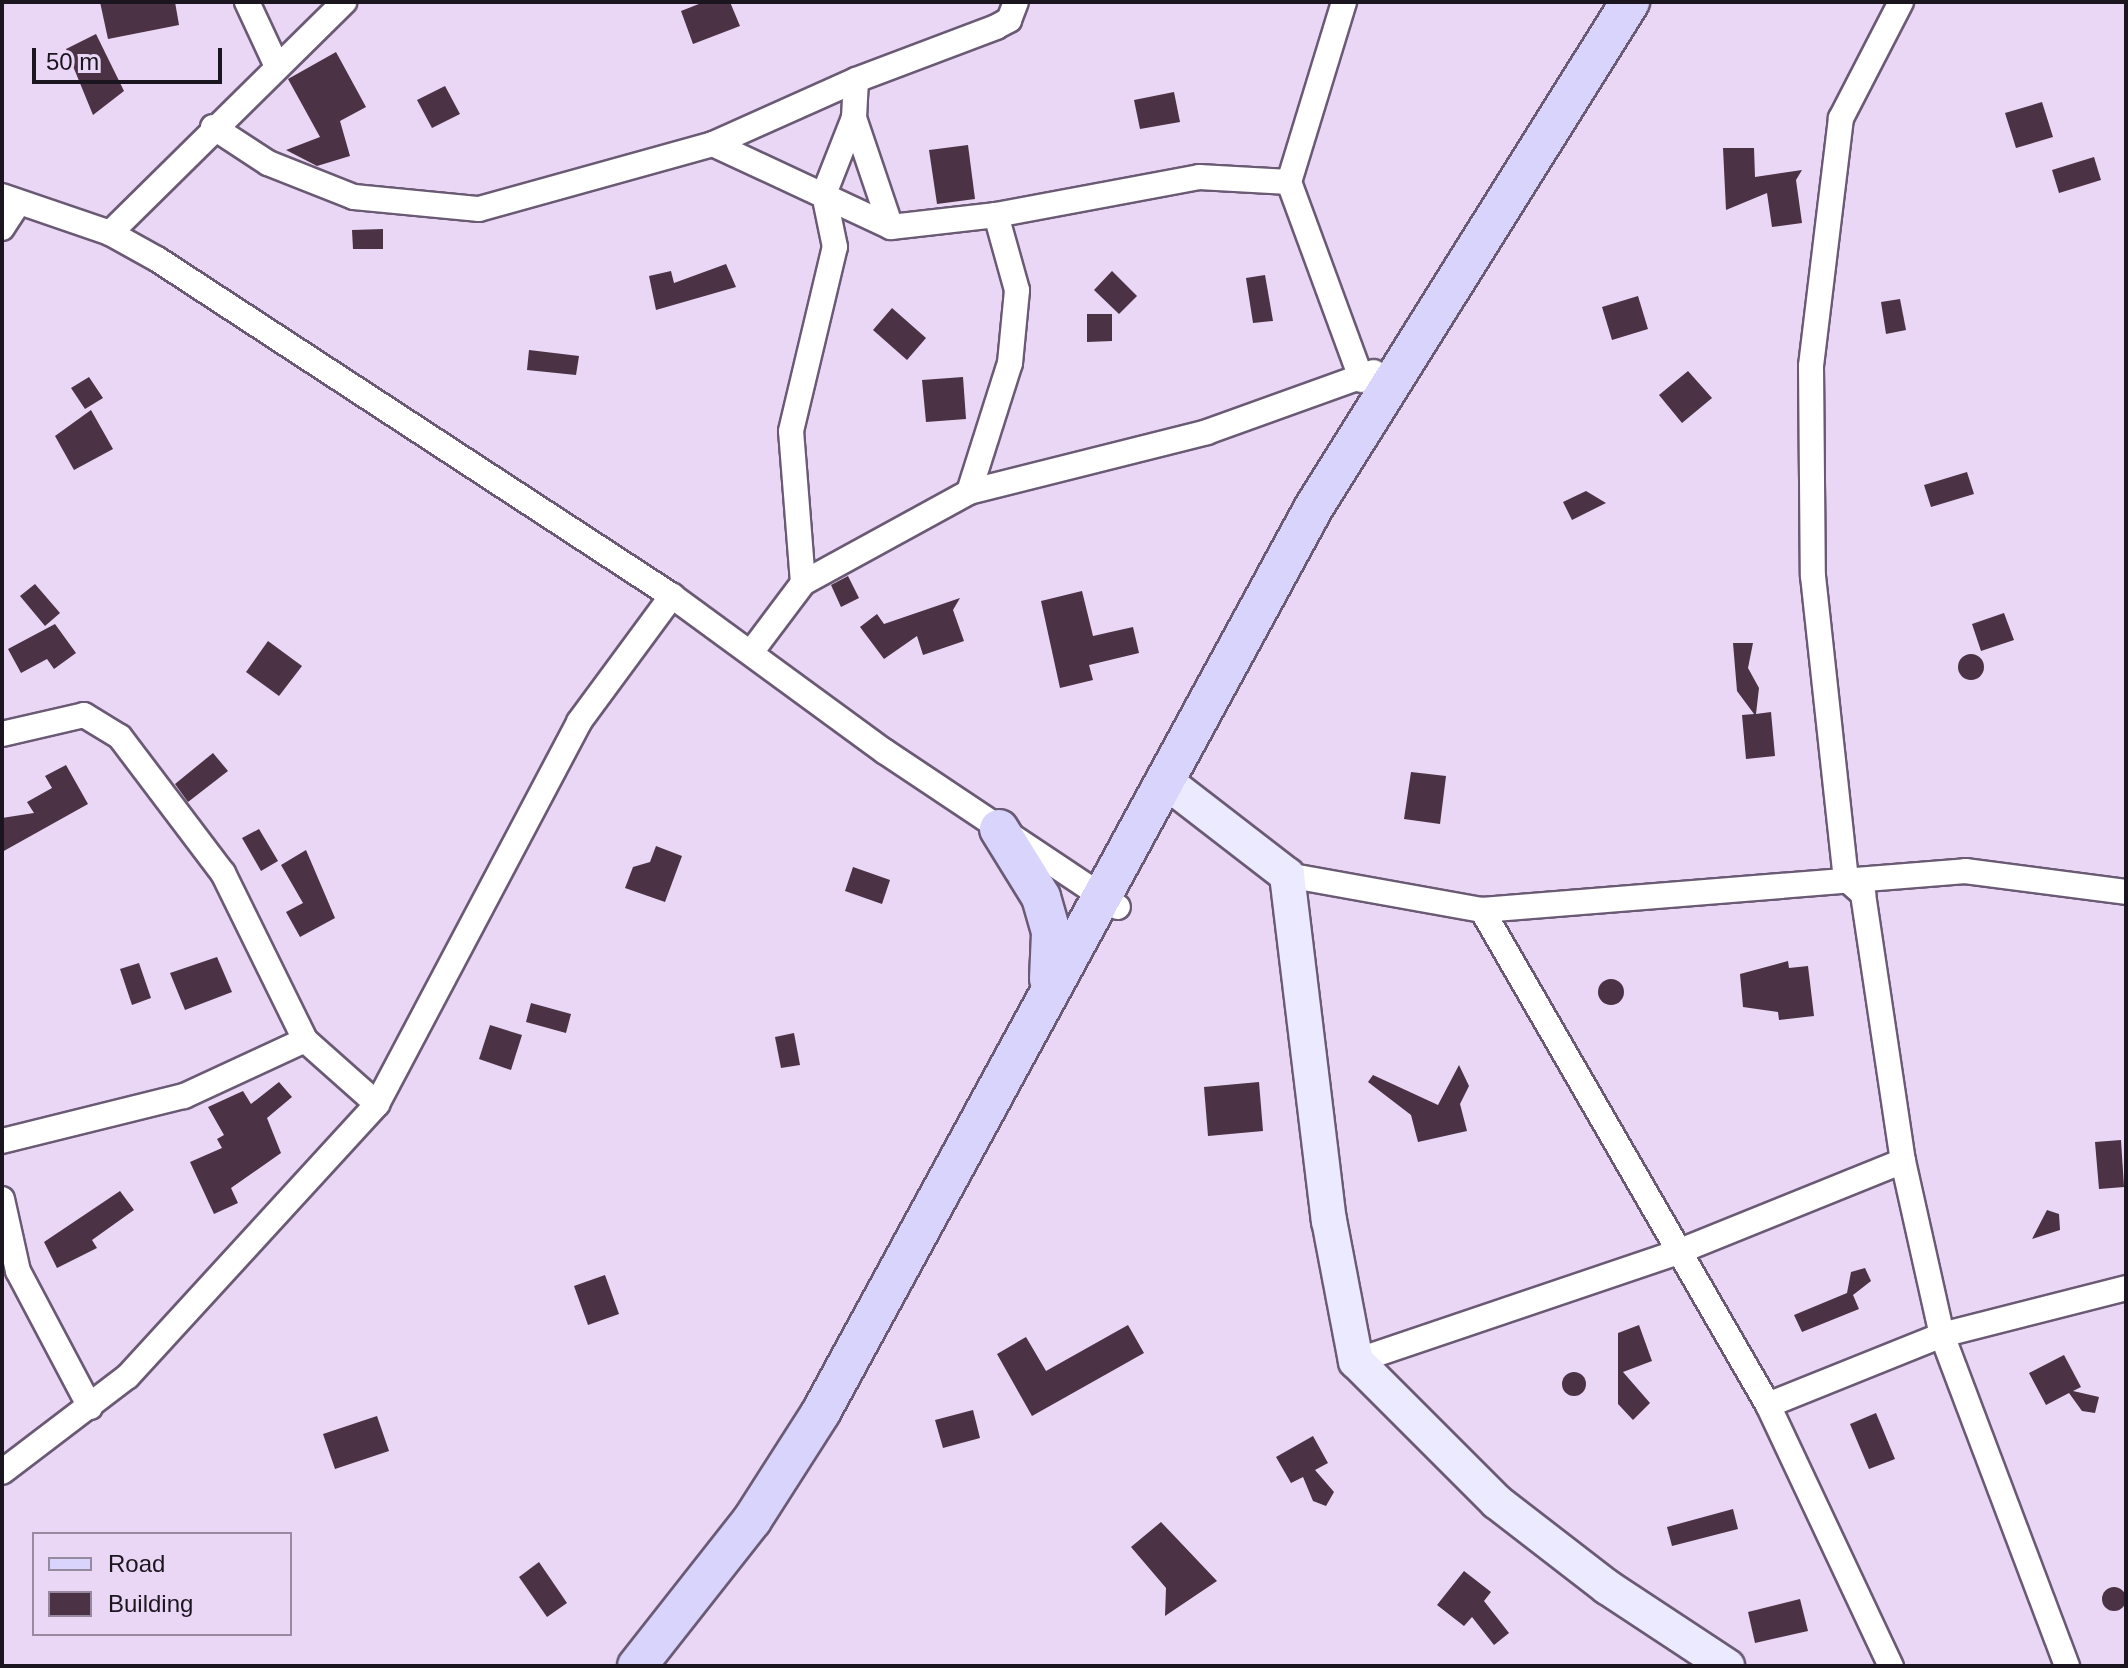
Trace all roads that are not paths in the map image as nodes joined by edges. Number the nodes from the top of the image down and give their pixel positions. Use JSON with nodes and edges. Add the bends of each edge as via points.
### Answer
{"nodes":[{"id":1,"x":247,"y":2,"type":"edge"},
{"id":2,"x":344,"y":2,"type":"edge"},
{"id":3,"x":1344,"y":2,"type":"edge"},
{"id":4,"x":1630,"y":2,"type":"edge"},
{"id":5,"x":1901,"y":2,"type":"edge"},
{"id":6,"x":1022,"y":3,"type":"edge"},
{"id":7,"x":275,"y":62,"type":"junction"},
{"id":8,"x":856,"y":80,"type":"junction"},
{"id":9,"x":854,"y":118,"type":"junction"},
{"id":10,"x":213,"y":127,"type":"junction"},
{"id":11,"x":713,"y":144,"type":"junction"},
{"id":12,"x":1289,"y":182,"type":"junction"},
{"id":13,"x":824,"y":194,"type":"junction"},
{"id":14,"x":10,"y":201,"type":"edge"},
{"id":15,"x":996,"y":215,"type":"junction"},
{"id":16,"x":891,"y":227,"type":"junction"},
{"id":17,"x":2,"y":228,"type":"edge"},
{"id":18,"x":110,"y":233,"type":"junction"},
{"id":19,"x":1404,"y":353,"type":"junction"},
{"id":20,"x":1362,"y":380,"type":"junction"},
{"id":21,"x":969,"y":492,"type":"junction"},
{"id":22,"x":803,"y":583,"type":"junction"},
{"id":23,"x":672,"y":596,"type":"junction"},
{"id":24,"x":752,"y":651,"type":"junction"},
{"id":25,"x":2,"y":734,"type":"edge"},
{"id":26,"x":1168,"y":783,"type":"junction"},
{"id":27,"x":999,"y":829,"type":"junction"},
{"id":28,"x":1287,"y":875,"type":"junction"},
{"id":29,"x":1846,"y":879,"type":"junction"},
{"id":30,"x":2126,"y":892,"type":"edge"},
{"id":31,"x":1108,"y":900,"type":"junction"},
{"id":32,"x":1482,"y":910,"type":"junction"},
{"id":33,"x":1049,"y":986,"type":"junction"},
{"id":34,"x":305,"y":1040,"type":"junction"},
{"id":35,"x":377,"y":1104,"type":"junction"},
{"id":36,"x":2,"y":1141,"type":"edge"},
{"id":37,"x":1903,"y":1161,"type":"junction"},
{"id":38,"x":2,"y":1199,"type":"edge"},
{"id":39,"x":1683,"y":1250,"type":"junction"},
{"id":40,"x":2126,"y":1288,"type":"edge"},
{"id":41,"x":869,"y":1329,"type":"junction"},
{"id":42,"x":1942,"y":1335,"type":"junction"},
{"id":43,"x":1356,"y":1361,"type":"junction"},
{"id":44,"x":1768,"y":1405,"type":"junction"},
{"id":45,"x":90,"y":1407,"type":"junction"},
{"id":46,"x":2,"y":1472,"type":"edge"},
{"id":47,"x":637,"y":1666,"type":"edge"},
{"id":48,"x":1727,"y":1666,"type":"edge"},
{"id":49,"x":1891,"y":1666,"type":"edge"},
{"id":50,"x":2067,"y":1666,"type":"edge"}],
"edges":[{"from":1,"to":7,"type":"street"},
{"from":2,"to":7,"type":"street"},
{"from":3,"to":12,"type":"street"},
{"from":4,"to":19,"type":"main road"},
{"from":5,"to":29,"type":"street","via":[[1841,118],[1811,366],[1813,576]]},
{"from":6,"to":8,"type":"street","via":[[996,27]]},
{"from":7,"to":10,"type":"street"},
{"from":8,"to":9,"type":"street"},
{"from":8,"to":11,"type":"street"},
{"from":9,"to":13,"type":"street"},
{"from":9,"to":16,"type":"street"},
{"from":10,"to":11,"type":"street","via":[[268,163],[354,197],[479,209]]},
{"from":10,"to":18,"type":"street"},
{"from":11,"to":13,"type":"street"},
{"from":12,"to":15,"type":"street","via":[[1199,177]]},
{"from":12,"to":20,"type":"street"},
{"from":13,"to":16,"type":"street"},
{"from":13,"to":22,"type":"street","via":[[835,247],[791,431]]},
{"from":14,"to":17,"type":"street"},
{"from":14,"to":18,"type":"street"},
{"from":15,"to":16,"type":"street"},
{"from":15,"to":21,"type":"street","via":[[1017,290],[1010,363]]},
{"from":18,"to":23,"type":"street"},
{"from":19,"to":20,"type":"street"},
{"from":19,"to":26,"type":"main road"},
{"from":20,"to":21,"type":"street","via":[[1207,432]]},
{"from":21,"to":22,"type":"street"},
{"from":22,"to":24,"type":"street"},
{"from":23,"to":24,"type":"street"},
{"from":23,"to":35,"type":"street","via":[[579,722]]},
{"from":24,"to":27,"type":"street"},
{"from":25,"to":34,"type":"street","via":[[84,715],[120,737],[231,885]]},
{"from":26,"to":28,"type":"street"},
{"from":26,"to":31,"type":"main road"},
{"from":27,"to":31,"type":"street"},
{"from":27,"to":33,"type":"main road","via":[[1041,897],[1051,933]]},
{"from":28,"to":32,"type":"street"},
{"from":28,"to":43,"type":"street","via":[[1329,1220]]},
{"from":29,"to":30,"type":"street","via":[[1965,871]]},
{"from":29,"to":32,"type":"street"},
{"from":29,"to":37,"type":"street","via":[[1863,894]]},
{"from":31,"to":33,"type":"main road"},
{"from":31,"to":41,"type":"main road","via":[[953,1215]]},
{"from":32,"to":39,"type":"street"},
{"from":33,"to":41,"type":"main road"},
{"from":34,"to":35,"type":"street"},
{"from":34,"to":36,"type":"street","via":[[184,1096]]},
{"from":35,"to":45,"type":"street","via":[[128,1376]]},
{"from":37,"to":39,"type":"street"},
{"from":37,"to":42,"type":"street"},
{"from":38,"to":45,"type":"street","via":[[18,1271]]},
{"from":39,"to":43,"type":"street"},
{"from":39,"to":44,"type":"street"},
{"from":40,"to":42,"type":"street"},
{"from":41,"to":47,"type":"main road","via":[[752,1520]]},
{"from":42,"to":44,"type":"street"},
{"from":42,"to":50,"type":"street"},
{"from":43,"to":48,"type":"street","via":[[1497,1502],[1607,1587]]},
{"from":44,"to":49,"type":"street"},
{"from":45,"to":46,"type":"street"}]}
